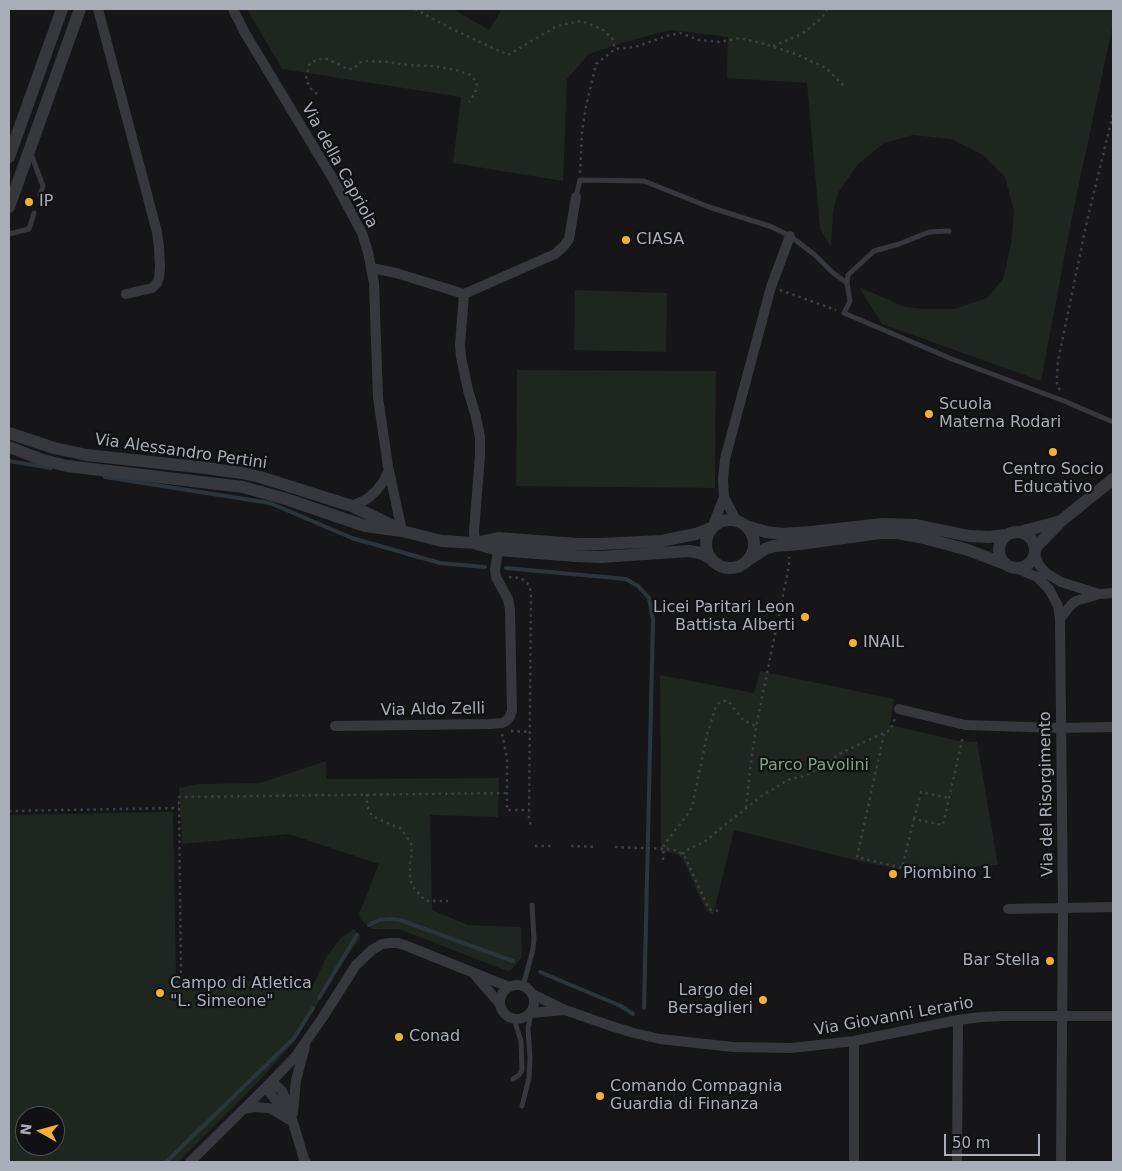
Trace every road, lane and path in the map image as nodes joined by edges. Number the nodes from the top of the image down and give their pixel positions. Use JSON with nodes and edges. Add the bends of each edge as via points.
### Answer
{"nodes":[{"id":1,"x":62,"y":9,"type":"edge"},
{"id":2,"x":80,"y":9,"type":"edge"},
{"id":3,"x":98,"y":9,"type":"edge"},
{"id":4,"x":233,"y":9,"type":"edge"},
{"id":5,"x":414,"y":9,"type":"edge"},
{"id":6,"x":827,"y":9,"type":"edge"},
{"id":7,"x":772,"y":46,"type":"junction"},
{"id":8,"x":615,"y":49,"type":"junction"},
{"id":9,"x":845,"y":88,"type":"dead end"},
{"id":10,"x":317,"y":94,"type":"dead end"},
{"id":11,"x":469,"y":102,"type":"dead end"},
{"id":12,"x":1113,"y":114,"type":"edge"},
{"id":13,"x":29,"y":149,"type":"junction"},
{"id":14,"x":9,"y":157,"type":"edge"},
{"id":15,"x":580,"y":180,"type":"junction"},
{"id":16,"x":40,"y":195,"type":"dead end"},
{"id":17,"x":576,"y":197,"type":"joint"},
{"id":18,"x":9,"y":206,"type":"edge"},
{"id":19,"x":34,"y":213,"type":"dead end"},
{"id":20,"x":949,"y":231,"type":"dead end"},
{"id":21,"x":9,"y":234,"type":"edge"},
{"id":22,"x":790,"y":236,"type":"junction"},
{"id":23,"x":372,"y":268,"type":"junction"},
{"id":24,"x":847,"y":283,"type":"junction"},
{"id":25,"x":771,"y":287,"type":"junction"},
{"id":26,"x":126,"y":294,"type":"dead end"},
{"id":27,"x":464,"y":294,"type":"junction"},
{"id":28,"x":844,"y":313,"type":"junction"},
{"id":29,"x":1064,"y":401,"type":"junction"},
{"id":30,"x":1113,"y":422,"type":"edge"},
{"id":31,"x":9,"y":433,"type":"edge"},
{"id":32,"x":9,"y":448,"type":"edge"},
{"id":33,"x":389,"y":470,"type":"junction"},
{"id":34,"x":1113,"y":479,"type":"edge"},
{"id":35,"x":724,"y":497,"type":"junction"},
{"id":36,"x":352,"y":506,"type":"junction"},
{"id":37,"x":1061,"y":521,"type":"junction"},
{"id":38,"x":741,"y":523,"type":"junction"},
{"id":39,"x":712,"y":527,"type":"junction"},
{"id":40,"x":402,"y":531,"type":"junction"},
{"id":41,"x":1020,"y":532,"type":"junction"},
{"id":42,"x":1006,"y":535,"type":"junction"},
{"id":43,"x":475,"y":543,"type":"junction"},
{"id":44,"x":789,"y":545,"type":"junction"},
{"id":45,"x":498,"y":550,"type":"junction"},
{"id":46,"x":1035,"y":552,"type":"junction"},
{"id":47,"x":710,"y":558,"type":"junction"},
{"id":48,"x":748,"y":560,"type":"junction"},
{"id":49,"x":1005,"y":564,"type":"junction"},
{"id":50,"x":1018,"y":569,"type":"junction"},
{"id":51,"x":496,"y":578,"type":"junction"},
{"id":52,"x":1113,"y":593,"type":"edge"},
{"id":53,"x":1099,"y":594,"type":"junction"},
{"id":54,"x":1060,"y":619,"type":"junction"},
{"id":55,"x":899,"y":709,"type":"joint"},
{"id":56,"x":965,"y":725,"type":"junction"},
{"id":57,"x":335,"y":726,"type":"dead end"},
{"id":58,"x":756,"y":727,"type":"junction"},
{"id":59,"x":1113,"y":727,"type":"edge"},
{"id":60,"x":1061,"y":728,"type":"junction"},
{"id":61,"x":502,"y":731,"type":"dead end"},
{"id":62,"x":511,"y":732,"type":"dead end"},
{"id":63,"x":530,"y":732,"type":"junction"},
{"id":64,"x":884,"y":734,"type":"junction"},
{"id":65,"x":508,"y":792,"type":"junction"},
{"id":66,"x":367,"y":794,"type":"junction"},
{"id":67,"x":949,"y":798,"type":"junction"},
{"id":68,"x":179,"y":808,"type":"junction"},
{"id":69,"x":746,"y":808,"type":"junction"},
{"id":70,"x":530,"y":810,"type":"junction"},
{"id":71,"x":9,"y":811,"type":"edge"},
{"id":72,"x":914,"y":819,"type":"junction"},
{"id":73,"x":531,"y":826,"type":"dead end"},
{"id":74,"x":535,"y":846,"type":"dead end"},
{"id":75,"x":554,"y":846,"type":"dead end"},
{"id":76,"x":571,"y":846,"type":"dead end"},
{"id":77,"x":597,"y":847,"type":"dead end"},
{"id":78,"x":615,"y":847,"type":"dead end"},
{"id":79,"x":663,"y":848,"type":"junction"},
{"id":80,"x":682,"y":854,"type":"junction"},
{"id":81,"x":664,"y":860,"type":"dead end"},
{"id":82,"x":448,"y":901,"type":"dead end"},
{"id":83,"x":532,"y":905,"type":"dead end"},
{"id":84,"x":1113,"y":907,"type":"edge"},
{"id":85,"x":1063,"y":908,"type":"junction"},
{"id":86,"x":1008,"y":909,"type":"dead end"},
{"id":87,"x":721,"y":912,"type":"dead end"},
{"id":88,"x":474,"y":974,"type":"junction"},
{"id":89,"x":205,"y":986,"type":"dead end"},
{"id":90,"x":510,"y":986,"type":"junction"},
{"id":91,"x":523,"y":986,"type":"junction"},
{"id":92,"x":532,"y":994,"type":"junction"},
{"id":93,"x":500,"y":1004,"type":"junction"},
{"id":94,"x":564,"y":1010,"type":"junction"},
{"id":95,"x":531,"y":1013,"type":"junction"},
{"id":96,"x":1063,"y":1016,"type":"junction"},
{"id":97,"x":1113,"y":1016,"type":"edge"},
{"id":98,"x":514,"y":1019,"type":"junction"},
{"id":99,"x":958,"y":1020,"type":"junction"},
{"id":100,"x":307,"y":1040,"type":"junction"},
{"id":101,"x":854,"y":1041,"type":"junction"},
{"id":102,"x":513,"y":1079,"type":"dead end"},
{"id":103,"x":270,"y":1084,"type":"junction"},
{"id":104,"x":522,"y":1106,"type":"dead end"},
{"id":105,"x":244,"y":1109,"type":"junction"},
{"id":106,"x":293,"y":1122,"type":"junction"},
{"id":107,"x":190,"y":1162,"type":"edge"},
{"id":108,"x":306,"y":1162,"type":"edge"},
{"id":109,"x":854,"y":1162,"type":"edge"},
{"id":110,"x":957,"y":1162,"type":"edge"},
{"id":111,"x":1061,"y":1162,"type":"edge"}],
"edges":[{"from":1,"to":14,"type":"street"},
{"from":2,"to":13,"type":"street"},
{"from":3,"to":26,"type":"street","via":[[159,247],[157,283],[152,288]]},
{"from":4,"to":23,"type":"street","name":"Via della Capriola","via":[[362,233]]},
{"from":5,"to":8,"type":"path","via":[[508,55],[556,26],[581,21],[602,29],[612,38]]},
{"from":6,"to":7,"type":"path","via":[[822,18],[802,34]]},
{"from":7,"to":8,"type":"path","via":[[740,38],[720,42],[699,40],[680,33],[635,47]]},
{"from":7,"to":9,"type":"path","via":[[826,68]]},
{"from":8,"to":15,"type":"path","via":[[596,64],[585,111]]},
{"from":10,"to":11,"type":"path","via":[[306,79],[309,65],[317,59],[327,59],[348,70],[365,61],[389,62],[433,66],[471,75],[477,82]]},
{"from":12,"to":29,"type":"path","via":[[1058,361],[1057,386]]},
{"from":13,"to":16,"type":"lane","via":[[43,186]]},
{"from":13,"to":18,"type":"street"},
{"from":15,"to":17,"type":"lane"},
{"from":15,"to":22,"type":"lane","via":[[644,181]]},
{"from":17,"to":27,"type":"street","via":[[569,239],[560,250]]},
{"from":19,"to":21,"type":"lane","via":[[29,229]]},
{"from":20,"to":24,"type":"lane","via":[[929,232],[874,250],[848,274]]},
{"from":22,"to":24,"type":"lane"},
{"from":22,"to":25,"type":"street"},
{"from":23,"to":27,"type":"street"},
{"from":23,"to":33,"type":"street","name":"Via della Capriola","via":[[378,398]]},
{"from":24,"to":28,"type":"lane","via":[[850,301]]},
{"from":25,"to":28,"type":"path"},
{"from":25,"to":35,"type":"street","via":[[725,459]]},
{"from":27,"to":43,"type":"street","via":[[461,357],[480,437]]},
{"from":28,"to":29,"type":"lane","via":[[952,359]]},
{"from":29,"to":30,"type":"lane"},
{"from":31,"to":36,"type":"street","name":"Via Alessandro Pertini","via":[[87,455],[260,476]]},
{"from":32,"to":40,"type":"street","name":"Via Alessandro Pertini","via":[[68,466],[243,487],[365,526]]},
{"from":33,"to":36,"type":"street","via":[[376,492]]},
{"from":33,"to":40,"type":"street","name":"Via della Capriola"},
{"from":34,"to":37,"type":"street"},
{"from":35,"to":38,"type":"street"},
{"from":35,"to":39,"type":"street"},
{"from":36,"to":40,"type":"street","name":"Via Alessandro Pertini"},
{"from":37,"to":41,"type":"street"},
{"from":37,"to":46,"type":"street"},
{"from":38,"to":39,"type":"street","via":[[724,520]]},
{"from":38,"to":42,"type":"street","via":[[782,534],[883,524],[926,527],[969,536]]},
{"from":38,"to":48,"type":"street","via":[[754,540]]},
{"from":39,"to":43,"type":"street","name":"Via Alessandro Pertini","via":[[696,534],[644,542],[577,544],[498,538]]},
{"from":39,"to":47,"type":"street","via":[[706,540]]},
{"from":40,"to":43,"type":"street","name":"Via Alessandro Pertini","via":[[442,541]]},
{"from":41,"to":42,"type":"street"},
{"from":41,"to":46,"type":"street","via":[[1030,537]]},
{"from":42,"to":49,"type":"street","via":[[999,549]]},
{"from":43,"to":45,"type":"street","name":"Via Alessandro Pertini"},
{"from":44,"to":48,"type":"street","via":[[764,549]]},
{"from":44,"to":49,"type":"street","via":[[897,533],[968,550]]},
{"from":44,"to":58,"type":"path","via":[[789,566]]},
{"from":45,"to":47,"type":"street","name":"Via Alessandro Pertini","via":[[601,557],[696,552]]},
{"from":45,"to":51,"type":"street"},
{"from":46,"to":50,"type":"street","via":[[1029,564]]},
{"from":46,"to":53,"type":"street","via":[[1046,573],[1061,582]]},
{"from":47,"to":48,"type":"street","via":[[726,568]]},
{"from":49,"to":50,"type":"street"},
{"from":50,"to":54,"type":"street","via":[[1037,577],[1049,589],[1058,606]]},
{"from":51,"to":57,"type":"street","name":"Via Aldo Zelli","via":[[508,599],[510,610],[512,711],[506,721],[490,724]]},
{"from":51,"to":63,"type":"path","via":[[521,578],[530,588]]},
{"from":52,"to":53,"type":"street"},
{"from":53,"to":54,"type":"street","via":[[1076,601]]},
{"from":54,"to":60,"type":"street","name":"Via del Risorgimento"},
{"from":55,"to":56,"type":"street"},
{"from":55,"to":64,"type":"path","via":[[890,730]]},
{"from":56,"to":60,"type":"street"},
{"from":56,"to":67,"type":"path"},
{"from":58,"to":69,"type":"path"},
{"from":58,"to":79,"type":"path","via":[[744,720],[729,702],[721,700],[716,706],[692,807]]},
{"from":59,"to":60,"type":"street"},
{"from":60,"to":85,"type":"street","name":"Via del Risorgimento"},
{"from":61,"to":65,"type":"path"},
{"from":62,"to":63,"type":"path"},
{"from":63,"to":70,"type":"path"},
{"from":64,"to":69,"type":"path","via":[[839,754],[807,775],[788,780]]},
{"from":64,"to":72,"type":"path","via":[[857,857],[902,868]]},
{"from":65,"to":66,"type":"path"},
{"from":65,"to":70,"type":"path","via":[[508,810]]},
{"from":66,"to":68,"type":"path","via":[[179,797]]},
{"from":66,"to":82,"type":"path","via":[[371,814],[400,828],[411,844],[410,880],[413,887],[426,901]]},
{"from":67,"to":72,"type":"path","via":[[921,792]]},
{"from":67,"to":72,"type":"path","via":[[943,825]]},
{"from":68,"to":71,"type":"path"},
{"from":68,"to":89,"type":"path","via":[[181,981]]},
{"from":69,"to":80,"type":"path","via":[[704,842]]},
{"from":70,"to":73,"type":"path"},
{"from":74,"to":75,"type":"path"},
{"from":76,"to":77,"type":"path"},
{"from":78,"to":79,"type":"path"},
{"from":79,"to":80,"type":"path"},
{"from":79,"to":81,"type":"path"},
{"from":80,"to":87,"type":"path","via":[[708,907]]},
{"from":83,"to":91,"type":"lane","via":[[533,949]]},
{"from":84,"to":85,"type":"street"},
{"from":85,"to":86,"type":"street"},
{"from":85,"to":96,"type":"street","name":"Via del Risorgimento"},
{"from":88,"to":90,"type":"street"},
{"from":88,"to":93,"type":"street"},
{"from":88,"to":100,"type":"street","via":[[398,943],[382,944],[356,965]]},
{"from":90,"to":91,"type":"street"},
{"from":90,"to":93,"type":"street","via":[[502,994]]},
{"from":91,"to":92,"type":"street"},
{"from":92,"to":94,"type":"street","name":"Via Giovanni Lerario"},
{"from":92,"to":95,"type":"street","via":[[534,1007]]},
{"from":93,"to":98,"type":"street","via":[[506,1015]]},
{"from":94,"to":95,"type":"street","name":"Via Giovanni Lerario"},
{"from":94,"to":101,"type":"street","name":"Via Giovanni Lerario","via":[[634,1033],[688,1043],[792,1048]]},
{"from":95,"to":98,"type":"street"},
{"from":95,"to":104,"type":"lane","via":[[528,1028],[529,1078]]},
{"from":96,"to":97,"type":"street","name":"Via Giovanni Lerario"},
{"from":96,"to":99,"type":"street","name":"Via Giovanni Lerario","via":[[996,1016]]},
{"from":96,"to":111,"type":"street","name":"Via del Risorgimento"},
{"from":98,"to":102,"type":"lane","via":[[521,1041],[522,1070]]},
{"from":99,"to":101,"type":"street","name":"Via Giovanni Lerario"},
{"from":99,"to":110,"type":"street"},
{"from":100,"to":103,"type":"street"},
{"from":100,"to":106,"type":"street","via":[[296,1080]]},
{"from":101,"to":109,"type":"street"},
{"from":103,"to":105,"type":"street"},
{"from":103,"to":106,"type":"street","via":[[282,1091]]},
{"from":105,"to":106,"type":"street","via":[[269,1108]]},
{"from":105,"to":107,"type":"street"},
{"from":106,"to":108,"type":"street"}]}
